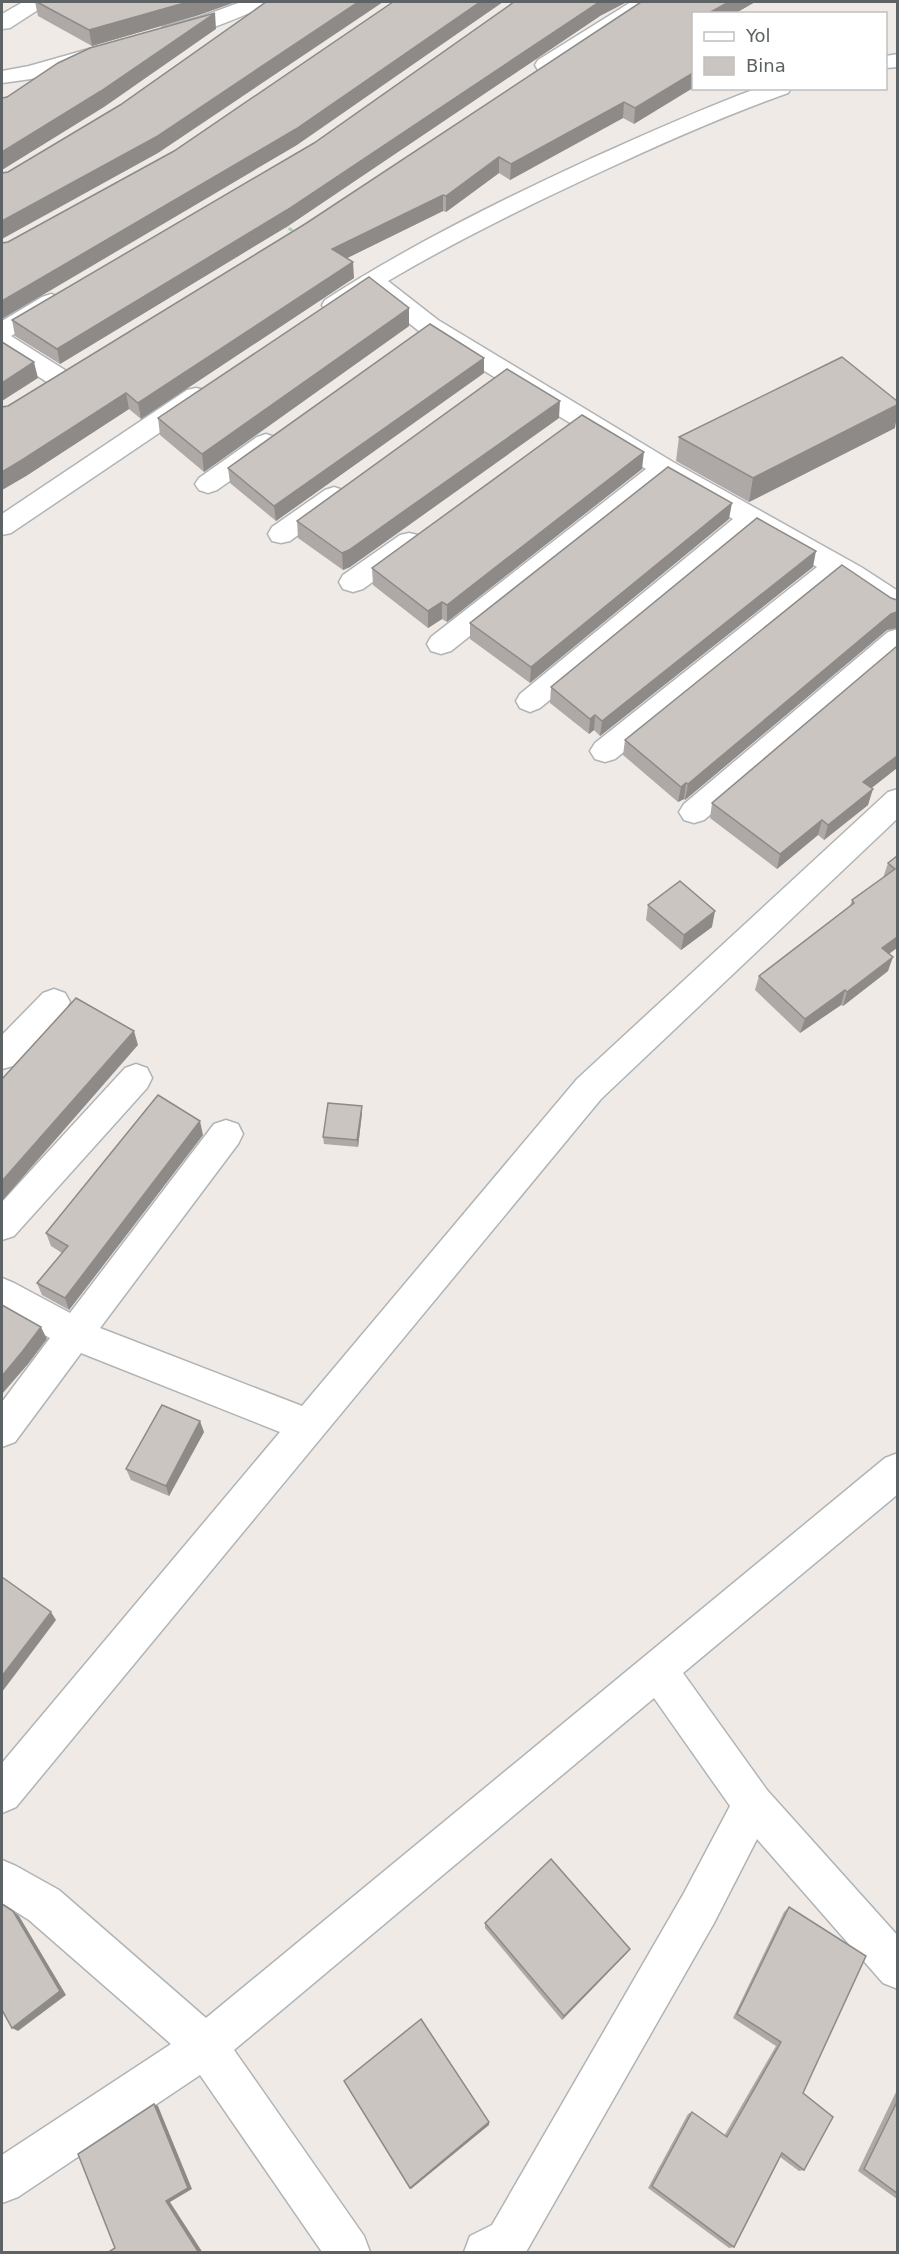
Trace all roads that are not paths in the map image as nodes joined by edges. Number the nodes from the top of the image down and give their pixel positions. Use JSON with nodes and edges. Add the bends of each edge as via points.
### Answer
{"nodes":[{"id":1,"x":37,"y":2,"type":"edge"},
{"id":2,"x":258,"y":2,"type":"edge"},
{"id":3,"x":274,"y":2,"type":"edge"},
{"id":4,"x":646,"y":2,"type":"edge"},
{"id":5,"x":2,"y":23,"type":"edge"},
{"id":6,"x":153,"y":38,"type":"edge"},
{"id":7,"x":217,"y":41,"type":"edge"},
{"id":8,"x":120,"y":47,"type":"edge"},
{"id":9,"x":87,"y":57,"type":"junction"},
{"id":10,"x":530,"y":76,"type":"edge"},
{"id":11,"x":2,"y":77,"type":"edge"},
{"id":12,"x":774,"y":90,"type":"edge"},
{"id":13,"x":21,"y":93,"type":"edge"},
{"id":14,"x":371,"y":280,"type":"junction"},
{"id":15,"x":72,"y":290,"type":"edge"},
{"id":16,"x":313,"y":319,"type":"edge"},
{"id":17,"x":2,"y":331,"type":"edge"},
{"id":18,"x":2,"y":342,"type":"edge"},
{"id":19,"x":59,"y":378,"type":"edge"},
{"id":20,"x":216,"y":384,"type":"edge"},
{"id":21,"x":285,"y":429,"type":"edge"},
{"id":22,"x":664,"y":468,"type":"junction"},
{"id":23,"x":356,"y":480,"type":"edge"},
{"id":24,"x":208,"y":484,"type":"dead end"},
{"id":25,"x":752,"y":518,"type":"junction"},
{"id":26,"x":2,"y":526,"type":"edge"},
{"id":27,"x":429,"y":528,"type":"edge"},
{"id":28,"x":281,"y":534,"type":"dead end"},
{"id":29,"x":834,"y":567,"type":"junction"},
{"id":30,"x":353,"y":582,"type":"dead end"},
{"id":31,"x":897,"y":605,"type":"edge"},
{"id":32,"x":897,"y":639,"type":"edge"},
{"id":33,"x":441,"y":644,"type":"dead end"},
{"id":34,"x":530,"y":701,"type":"dead end"},
{"id":35,"x":605,"y":751,"type":"dead end"},
{"id":36,"x":897,"y":800,"type":"edge"},
{"id":37,"x":694,"y":812,"type":"dead end"},
{"id":38,"x":54,"y":1002,"type":"dead end"},
{"id":39,"x":2,"y":1056,"type":"edge"},
{"id":40,"x":136,"y":1078,"type":"dead end"},
{"id":41,"x":226,"y":1134,"type":"dead end"},
{"id":42,"x":2,"y":1225,"type":"edge"},
{"id":43,"x":2,"y":1294,"type":"edge"},
{"id":44,"x":75,"y":1334,"type":"junction"},
{"id":45,"x":306,"y":1425,"type":"junction"},
{"id":46,"x":2,"y":1430,"type":"edge"},
{"id":47,"x":897,"y":1470,"type":"edge"},
{"id":48,"x":657,"y":1670,"type":"junction"},
{"id":49,"x":2,"y":1793,"type":"edge"},
{"id":50,"x":753,"y":1804,"type":"junction"},
{"id":51,"x":2,"y":1880,"type":"edge"},
{"id":52,"x":897,"y":1968,"type":"edge"},
{"id":53,"x":206,"y":2046,"type":"junction"},
{"id":54,"x":2,"y":2181,"type":"edge"},
{"id":55,"x":503,"y":2249,"type":"edge"},
{"id":56,"x":348,"y":2253,"type":"edge"}],
"edges":[{"from":1,"to":5,"type":"street"},
{"from":2,"to":6,"type":"street"},
{"from":3,"to":7,"type":"street"},
{"from":4,"to":10,"type":"street"},
{"from":8,"to":9,"type":"street"},
{"from":9,"to":11,"type":"street"},
{"from":9,"to":13,"type":"street","via":[[50,73]]},
{"from":12,"to":14,"type":"street","via":[[718,110],[513,203]]},
{"from":14,"to":16,"type":"street"},
{"from":14,"to":22,"type":"street","via":[[419,333],[571,424]]},
{"from":15,"to":17,"type":"street"},
{"from":18,"to":19,"type":"street"},
{"from":20,"to":26,"type":"street"},
{"from":21,"to":24,"type":"street"},
{"from":22,"to":25,"type":"street"},
{"from":22,"to":33,"type":"street"},
{"from":23,"to":28,"type":"street"},
{"from":25,"to":29,"type":"street"},
{"from":25,"to":34,"type":"street"},
{"from":27,"to":30,"type":"street"},
{"from":29,"to":31,"type":"street"},
{"from":29,"to":35,"type":"street"},
{"from":32,"to":37,"type":"street"},
{"from":36,"to":45,"type":"street","via":[[589,1089]]},
{"from":38,"to":39,"type":"street"},
{"from":40,"to":42,"type":"street"},
{"from":41,"to":44,"type":"street"},
{"from":43,"to":44,"type":"street"},
{"from":44,"to":45,"type":"street"},
{"from":44,"to":46,"type":"street"},
{"from":45,"to":49,"type":"street"},
{"from":47,"to":48,"type":"street"},
{"from":48,"to":50,"type":"street"},
{"from":48,"to":53,"type":"street"},
{"from":50,"to":52,"type":"street"},
{"from":50,"to":55,"type":"street","via":[[699,1908]]},
{"from":51,"to":53,"type":"street","via":[[44,1905]]},
{"from":53,"to":54,"type":"street"},
{"from":53,"to":56,"type":"street"}]}
